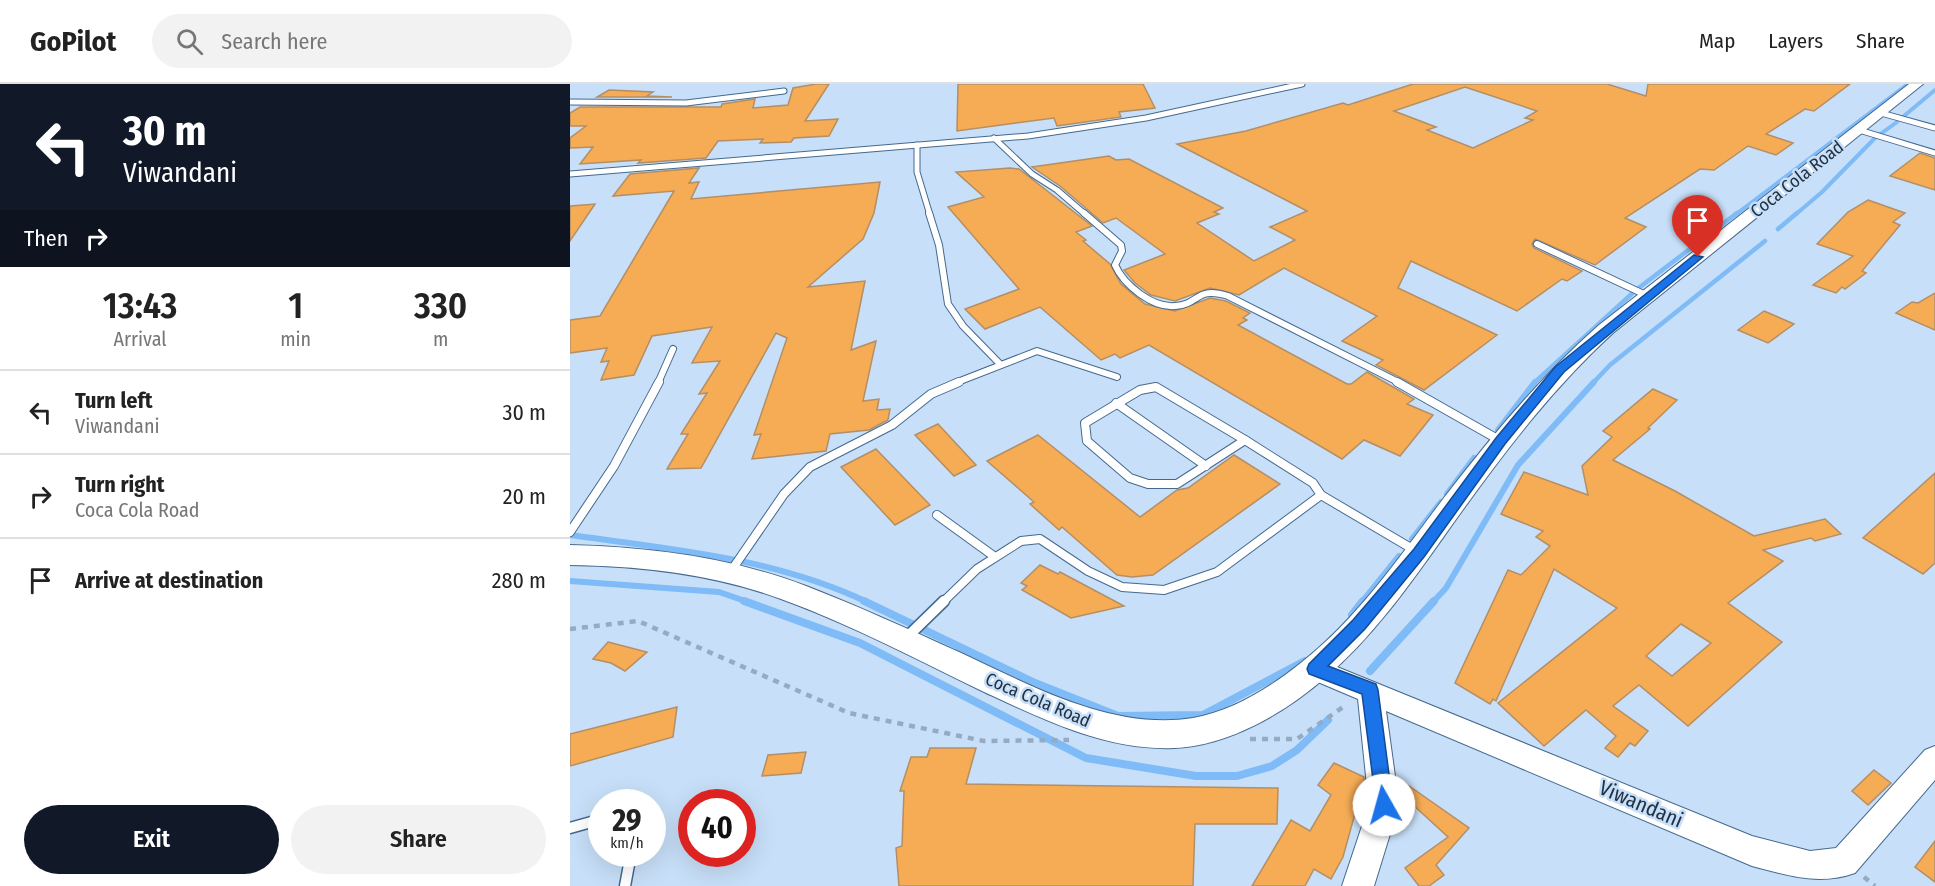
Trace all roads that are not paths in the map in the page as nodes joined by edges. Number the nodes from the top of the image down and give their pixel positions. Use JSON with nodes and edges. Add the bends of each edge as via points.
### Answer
{"nodes":[{"id":1,"x":1302,"y":84,"type":"edge"},
{"id":2,"x":1917,"y":84,"type":"edge"},
{"id":3,"x":784,"y":91,"type":"dead end"},
{"id":4,"x":570,"y":102,"type":"edge"},
{"id":5,"x":1881,"y":113,"type":"junction"},
{"id":6,"x":1935,"y":128,"type":"edge"},
{"id":7,"x":1859,"y":130,"type":"junction"},
{"id":8,"x":994,"y":138,"type":"junction"},
{"id":9,"x":917,"y":145,"type":"junction"},
{"id":10,"x":1935,"y":153,"type":"edge"},
{"id":11,"x":570,"y":174,"type":"edge"},
{"id":12,"x":1537,"y":244,"type":"dead end"},
{"id":13,"x":1648,"y":296,"type":"junction"},
{"id":14,"x":673,"y":348,"type":"dead end"},
{"id":15,"x":1000,"y":364,"type":"junction"},
{"id":16,"x":1117,"y":377,"type":"dead end"},
{"id":17,"x":1116,"y":403,"type":"junction"},
{"id":18,"x":1245,"y":440,"type":"junction"},
{"id":19,"x":1501,"y":441,"type":"junction"},
{"id":20,"x":1206,"y":466,"type":"junction"},
{"id":21,"x":1321,"y":495,"type":"junction"},
{"id":22,"x":937,"y":514,"type":"dead end"},
{"id":23,"x":570,"y":532,"type":"edge"},
{"id":24,"x":1419,"y":553,"type":"junction"},
{"id":25,"x":570,"y":555,"type":"edge"},
{"id":26,"x":995,"y":557,"type":"junction"},
{"id":27,"x":731,"y":571,"type":"junction"},
{"id":28,"x":904,"y":640,"type":"junction"},
{"id":29,"x":1315,"y":669,"type":"junction"},
{"id":30,"x":1370,"y":690,"type":"junction"},
{"id":31,"x":1935,"y":759,"type":"edge"},
{"id":32,"x":588,"y":823,"type":"edge"},
{"id":33,"x":570,"y":828,"type":"edge"},
{"id":34,"x":628,"y":867,"type":"edge"},
{"id":35,"x":625,"y":886,"type":"edge"},
{"id":36,"x":1358,"y":886,"type":"edge"}],
"edges":[{"from":1,"to":8,"type":"lane","via":[[1140,120]]},
{"from":2,"to":5,"type":"main road","name":"Coca Cola Road"},
{"from":3,"to":4,"type":"lane","via":[[686,103]]},
{"from":5,"to":6,"type":"lane"},
{"from":5,"to":7,"type":"main road","name":"Coca Cola Road"},
{"from":7,"to":10,"type":"lane"},
{"from":7,"to":13,"type":"main road","name":"Coca Cola Road"},
{"from":8,"to":9,"type":"lane"},
{"from":8,"to":19,"type":"lane","via":[[1032,174],[1057,190],[1121,245],[1114,265],[1116,273],[1157,303],[1178,306],[1205,293],[1217,292],[1401,384]]},
{"from":9,"to":11,"type":"lane"},
{"from":9,"to":15,"type":"lane","via":[[917,172],[939,245],[948,304],[963,326]]},
{"from":12,"to":13,"type":"lane"},
{"from":13,"to":19,"type":"main road","name":"Coca Cola Road","via":[[1560,370]]},
{"from":14,"to":23,"type":"lane","via":[[623,453]]},
{"from":15,"to":16,"type":"lane","via":[[1037,351]]},
{"from":15,"to":27,"type":"lane","via":[[931,394],[892,425],[810,467],[784,494]]},
{"from":17,"to":18,"type":"lane","via":[[1140,390],[1156,387]]},
{"from":17,"to":20,"type":"lane"},
{"from":17,"to":20,"type":"lane","via":[[1085,423],[1087,441],[1130,478],[1148,484],[1178,484]]},
{"from":18,"to":20,"type":"lane"},
{"from":18,"to":21,"type":"lane","via":[[1313,483]]},
{"from":19,"to":24,"type":"main road","name":"Coca Cola Road"},
{"from":21,"to":24,"type":"lane"},
{"from":21,"to":26,"type":"lane","via":[[1217,572],[1164,590],[1122,587],[1088,571],[1040,539],[1021,541]]},
{"from":22,"to":26,"type":"lane"},
{"from":24,"to":29,"type":"main road","name":"Coca Cola Road"},
{"from":25,"to":27,"type":"main road","name":"Coca Cola Road","via":[[655,558]]},
{"from":26,"to":28,"type":"lane","via":[[977,568]]},
{"from":27,"to":28,"type":"main road","name":"Coca Cola Road","via":[[824,604]]},
{"from":28,"to":29,"type":"main road","name":"Coca Cola Road","via":[[1073,718],[1119,730],[1177,734],[1223,724]]},
{"from":29,"to":30,"type":"street","name":"Viwandani"},
{"from":30,"to":31,"type":"street","name":"Viwandani","via":[[1752,851],[1810,866],[1844,862]]},
{"from":30,"to":36,"type":"street","via":[[1384,805]]},
{"from":32,"to":33,"type":"lane"},
{"from":34,"to":35,"type":"lane"}]}
